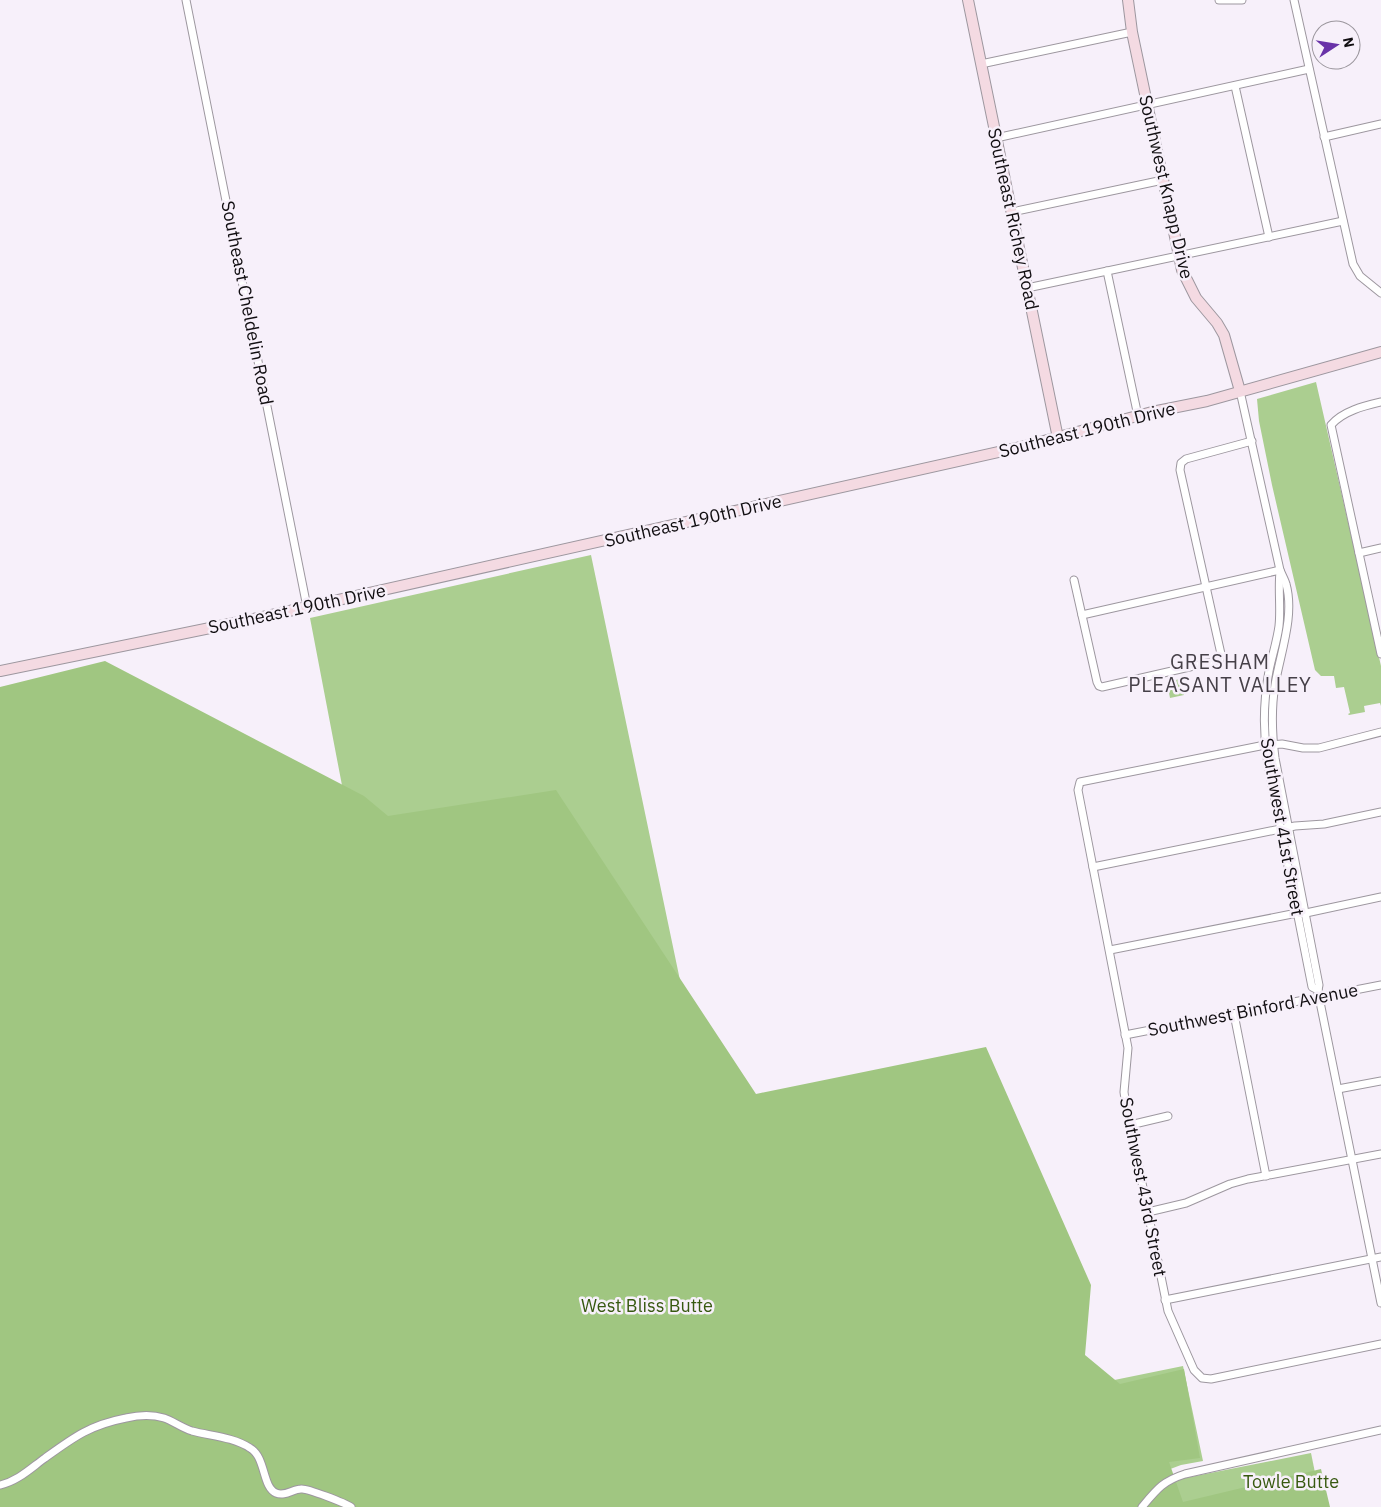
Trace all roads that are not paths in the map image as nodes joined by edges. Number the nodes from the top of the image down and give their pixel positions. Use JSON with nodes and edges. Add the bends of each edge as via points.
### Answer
{"nodes":[{"id":1,"x":186,"y":0,"type":"edge"},
{"id":2,"x":968,"y":0,"type":"edge"},
{"id":3,"x":1128,"y":0,"type":"edge"},
{"id":4,"x":1219,"y":0,"type":"edge"},
{"id":5,"x":1242,"y":0,"type":"edge"},
{"id":6,"x":1294,"y":0,"type":"edge"},
{"id":7,"x":1132,"y":32,"type":"junction"},
{"id":8,"x":981,"y":64,"type":"junction"},
{"id":9,"x":1310,"y":69,"type":"junction"},
{"id":10,"x":1235,"y":86,"type":"junction"},
{"id":11,"x":1147,"y":106,"type":"junction"},
{"id":12,"x":1381,"y":124,"type":"edge"},
{"id":13,"x":1324,"y":137,"type":"junction"},
{"id":14,"x":996,"y":138,"type":"junction"},
{"id":15,"x":1163,"y":180,"type":"junction"},
{"id":16,"x":1012,"y":212,"type":"junction"},
{"id":17,"x":1343,"y":221,"type":"junction"},
{"id":18,"x":1269,"y":237,"type":"junction"},
{"id":19,"x":1179,"y":256,"type":"junction"},
{"id":20,"x":1107,"y":271,"type":"junction"},
{"id":21,"x":1027,"y":288,"type":"junction"},
{"id":22,"x":1381,"y":293,"type":"edge"},
{"id":23,"x":1381,"y":352,"type":"edge"},
{"id":24,"x":1240,"y":391,"type":"junction"},
{"id":25,"x":1381,"y":402,"type":"edge"},
{"id":26,"x":1138,"y":416,"type":"junction"},
{"id":27,"x":1058,"y":438,"type":"junction"},
{"id":28,"x":1252,"y":441,"type":"junction"},
{"id":29,"x":1381,"y":548,"type":"edge"},
{"id":30,"x":1359,"y":553,"type":"junction"},
{"id":31,"x":1280,"y":570,"type":"junction"},
{"id":32,"x":1074,"y":580,"type":"dead end"},
{"id":33,"x":1206,"y":587,"type":"junction"},
{"id":34,"x":307,"y":607,"type":"junction"},
{"id":35,"x":1082,"y":615,"type":"junction"},
{"id":36,"x":1381,"y":654,"type":"edge"},
{"id":37,"x":0,"y":671,"type":"edge"},
{"id":38,"x":1381,"y":732,"type":"edge"},
{"id":39,"x":1274,"y":744,"type":"junction"},
{"id":40,"x":1266,"y":745,"type":"junction"},
{"id":41,"x":1381,"y":812,"type":"edge"},
{"id":42,"x":1284,"y":829,"type":"junction"},
{"id":43,"x":1094,"y":867,"type":"junction"},
{"id":44,"x":1381,"y":897,"type":"edge"},
{"id":45,"x":1306,"y":913,"type":"junction"},
{"id":46,"x":1298,"y":914,"type":"junction"},
{"id":47,"x":1110,"y":950,"type":"junction"},
{"id":48,"x":1381,"y":985,"type":"edge"},
{"id":49,"x":1318,"y":994,"type":"junction"},
{"id":50,"x":1234,"y":1014,"type":"junction"},
{"id":51,"x":1125,"y":1035,"type":"junction"},
{"id":52,"x":1381,"y":1081,"type":"edge"},
{"id":53,"x":1338,"y":1089,"type":"junction"},
{"id":54,"x":1168,"y":1116,"type":"dead end"},
{"id":55,"x":1130,"y":1125,"type":"junction"},
{"id":56,"x":1381,"y":1154,"type":"edge"},
{"id":57,"x":1352,"y":1160,"type":"junction"},
{"id":58,"x":1266,"y":1176,"type":"junction"},
{"id":59,"x":1148,"y":1212,"type":"junction"},
{"id":60,"x":1381,"y":1257,"type":"edge"},
{"id":61,"x":1372,"y":1259,"type":"junction"},
{"id":62,"x":1166,"y":1300,"type":"junction"},
{"id":63,"x":1381,"y":1303,"type":"edge"},
{"id":64,"x":1381,"y":1344,"type":"edge"},
{"id":65,"x":1381,"y":1430,"type":"edge"},
{"id":66,"x":0,"y":1485,"type":"edge"},
{"id":67,"x":351,"y":1507,"type":"edge"},
{"id":68,"x":1142,"y":1507,"type":"edge"}],
"edges":[{"from":1,"to":34,"type":"street","name":"Southeast Cheldelin Road"},
{"from":2,"to":8,"type":"main road","name":"Southeast Richey Road"},
{"from":3,"to":7,"type":"main road","name":"Southwest Knapp Drive"},
{"from":4,"to":5,"type":"street"},
{"from":6,"to":9,"type":"street"},
{"from":7,"to":8,"type":"street"},
{"from":7,"to":11,"type":"main road","name":"Southwest Knapp Drive"},
{"from":8,"to":14,"type":"main road","name":"Southeast Richey Road"},
{"from":9,"to":10,"type":"street"},
{"from":9,"to":13,"type":"street"},
{"from":10,"to":11,"type":"street"},
{"from":10,"to":18,"type":"street"},
{"from":11,"to":14,"type":"street"},
{"from":11,"to":15,"type":"main road","name":"Southwest Knapp Drive"},
{"from":12,"to":13,"type":"street"},
{"from":13,"to":17,"type":"street"},
{"from":14,"to":16,"type":"main road","name":"Southeast Richey Road"},
{"from":15,"to":16,"type":"street"},
{"from":15,"to":19,"type":"main road","name":"Southwest Knapp Drive"},
{"from":16,"to":21,"type":"main road","name":"Southeast Richey Road"},
{"from":17,"to":18,"type":"street"},
{"from":17,"to":22,"type":"street","via":[[1353,264],[1360,276]]},
{"from":18,"to":19,"type":"street"},
{"from":19,"to":20,"type":"street"},
{"from":19,"to":24,"type":"main road","name":"Southwest Knapp Drive","via":[[1190,288],[1224,335]]},
{"from":20,"to":21,"type":"street"},
{"from":20,"to":26,"type":"street"},
{"from":21,"to":27,"type":"main road","name":"Southeast Richey Road"},
{"from":23,"to":24,"type":"main road","name":"Southeast 190th Drive"},
{"from":24,"to":26,"type":"main road","name":"Southeast 190th Drive"},
{"from":24,"to":28,"type":"street","name":"Southwest 41st Street"},
{"from":25,"to":30,"type":"street","via":[[1352,410],[1331,425]]},
{"from":26,"to":27,"type":"main road","name":"Southeast 190th Drive"},
{"from":27,"to":34,"type":"main road","name":"Southeast 190th Drive"},
{"from":28,"to":31,"type":"street","name":"Southwest 41st Street"},
{"from":28,"to":33,"type":"street","via":[[1181,463]]},
{"from":29,"to":30,"type":"street"},
{"from":30,"to":36,"type":"street"},
{"from":31,"to":33,"type":"street"},
{"from":31,"to":39,"type":"street","name":"Southwest 41st Street","via":[[1286,585],[1288,611],[1274,695]]},
{"from":31,"to":40,"type":"street","name":"Southwest 41st Street","via":[[1279,627],[1266,697]]},
{"from":32,"to":35,"type":"street"},
{"from":33,"to":35,"type":"street"},
{"from":33,"to":35,"type":"street","via":[[1221,659],[1203,665],[1099,686]]},
{"from":34,"to":37,"type":"main road","name":"Southeast 190th Drive"},
{"from":38,"to":39,"type":"street","via":[[1319,748]]},
{"from":39,"to":40,"type":"street"},
{"from":39,"to":42,"type":"street","name":"Southwest 41st Street"},
{"from":40,"to":42,"type":"street","name":"Southwest 41st Street"},
{"from":40,"to":43,"type":"street","name":"Southwest 43rd Street","via":[[1080,782],[1078,790]]},
{"from":41,"to":42,"type":"street"},
{"from":42,"to":43,"type":"street"},
{"from":42,"to":45,"type":"street","name":"Southwest 41st Street"},
{"from":42,"to":46,"type":"street","name":"Southwest 41st Street"},
{"from":43,"to":47,"type":"street","name":"Southwest 43rd Street"},
{"from":44,"to":45,"type":"street"},
{"from":45,"to":46,"type":"street"},
{"from":45,"to":49,"type":"street","name":"Southwest 41st Street"},
{"from":46,"to":47,"type":"street"},
{"from":46,"to":49,"type":"street","name":"Southwest 41st Street","via":[[1312,987]]},
{"from":47,"to":51,"type":"street","name":"Southwest 43rd Street"},
{"from":48,"to":49,"type":"street","name":"Southwest Binford Avenue"},
{"from":49,"to":50,"type":"street","name":"Southwest Binford Avenue"},
{"from":49,"to":53,"type":"street","name":"Southwest 41st Street"},
{"from":50,"to":51,"type":"street","name":"Southwest Binford Avenue"},
{"from":50,"to":58,"type":"street"},
{"from":51,"to":55,"type":"street","name":"Southwest 43rd Street","via":[[1128,1048],[1124,1092]]},
{"from":52,"to":53,"type":"street"},
{"from":53,"to":57,"type":"street","name":"Southwest 41st Street"},
{"from":54,"to":55,"type":"street"},
{"from":55,"to":59,"type":"street","name":"Southwest 43rd Street"},
{"from":56,"to":57,"type":"street"},
{"from":57,"to":58,"type":"street"},
{"from":57,"to":61,"type":"street","name":"Southwest 41st Street"},
{"from":58,"to":59,"type":"street","via":[[1230,1184],[1186,1204]]},
{"from":59,"to":62,"type":"street","name":"Southwest 43rd Street"},
{"from":60,"to":61,"type":"street"},
{"from":61,"to":62,"type":"street"},
{"from":61,"to":63,"type":"street","name":"Southwest 41st Street"},
{"from":62,"to":64,"type":"street","name":"Southwest 43rd Street","via":[[1170,1318],[1194,1370],[1201,1377],[1211,1378]]},
{"from":65,"to":68,"type":"street","via":[[1185,1474],[1159,1486]]},
{"from":66,"to":67,"type":"street","via":[[14,1481],[66,1442],[96,1425],[148,1415],[251,1448],[260,1459],[270,1488],[275,1493],[307,1489]]}]}
